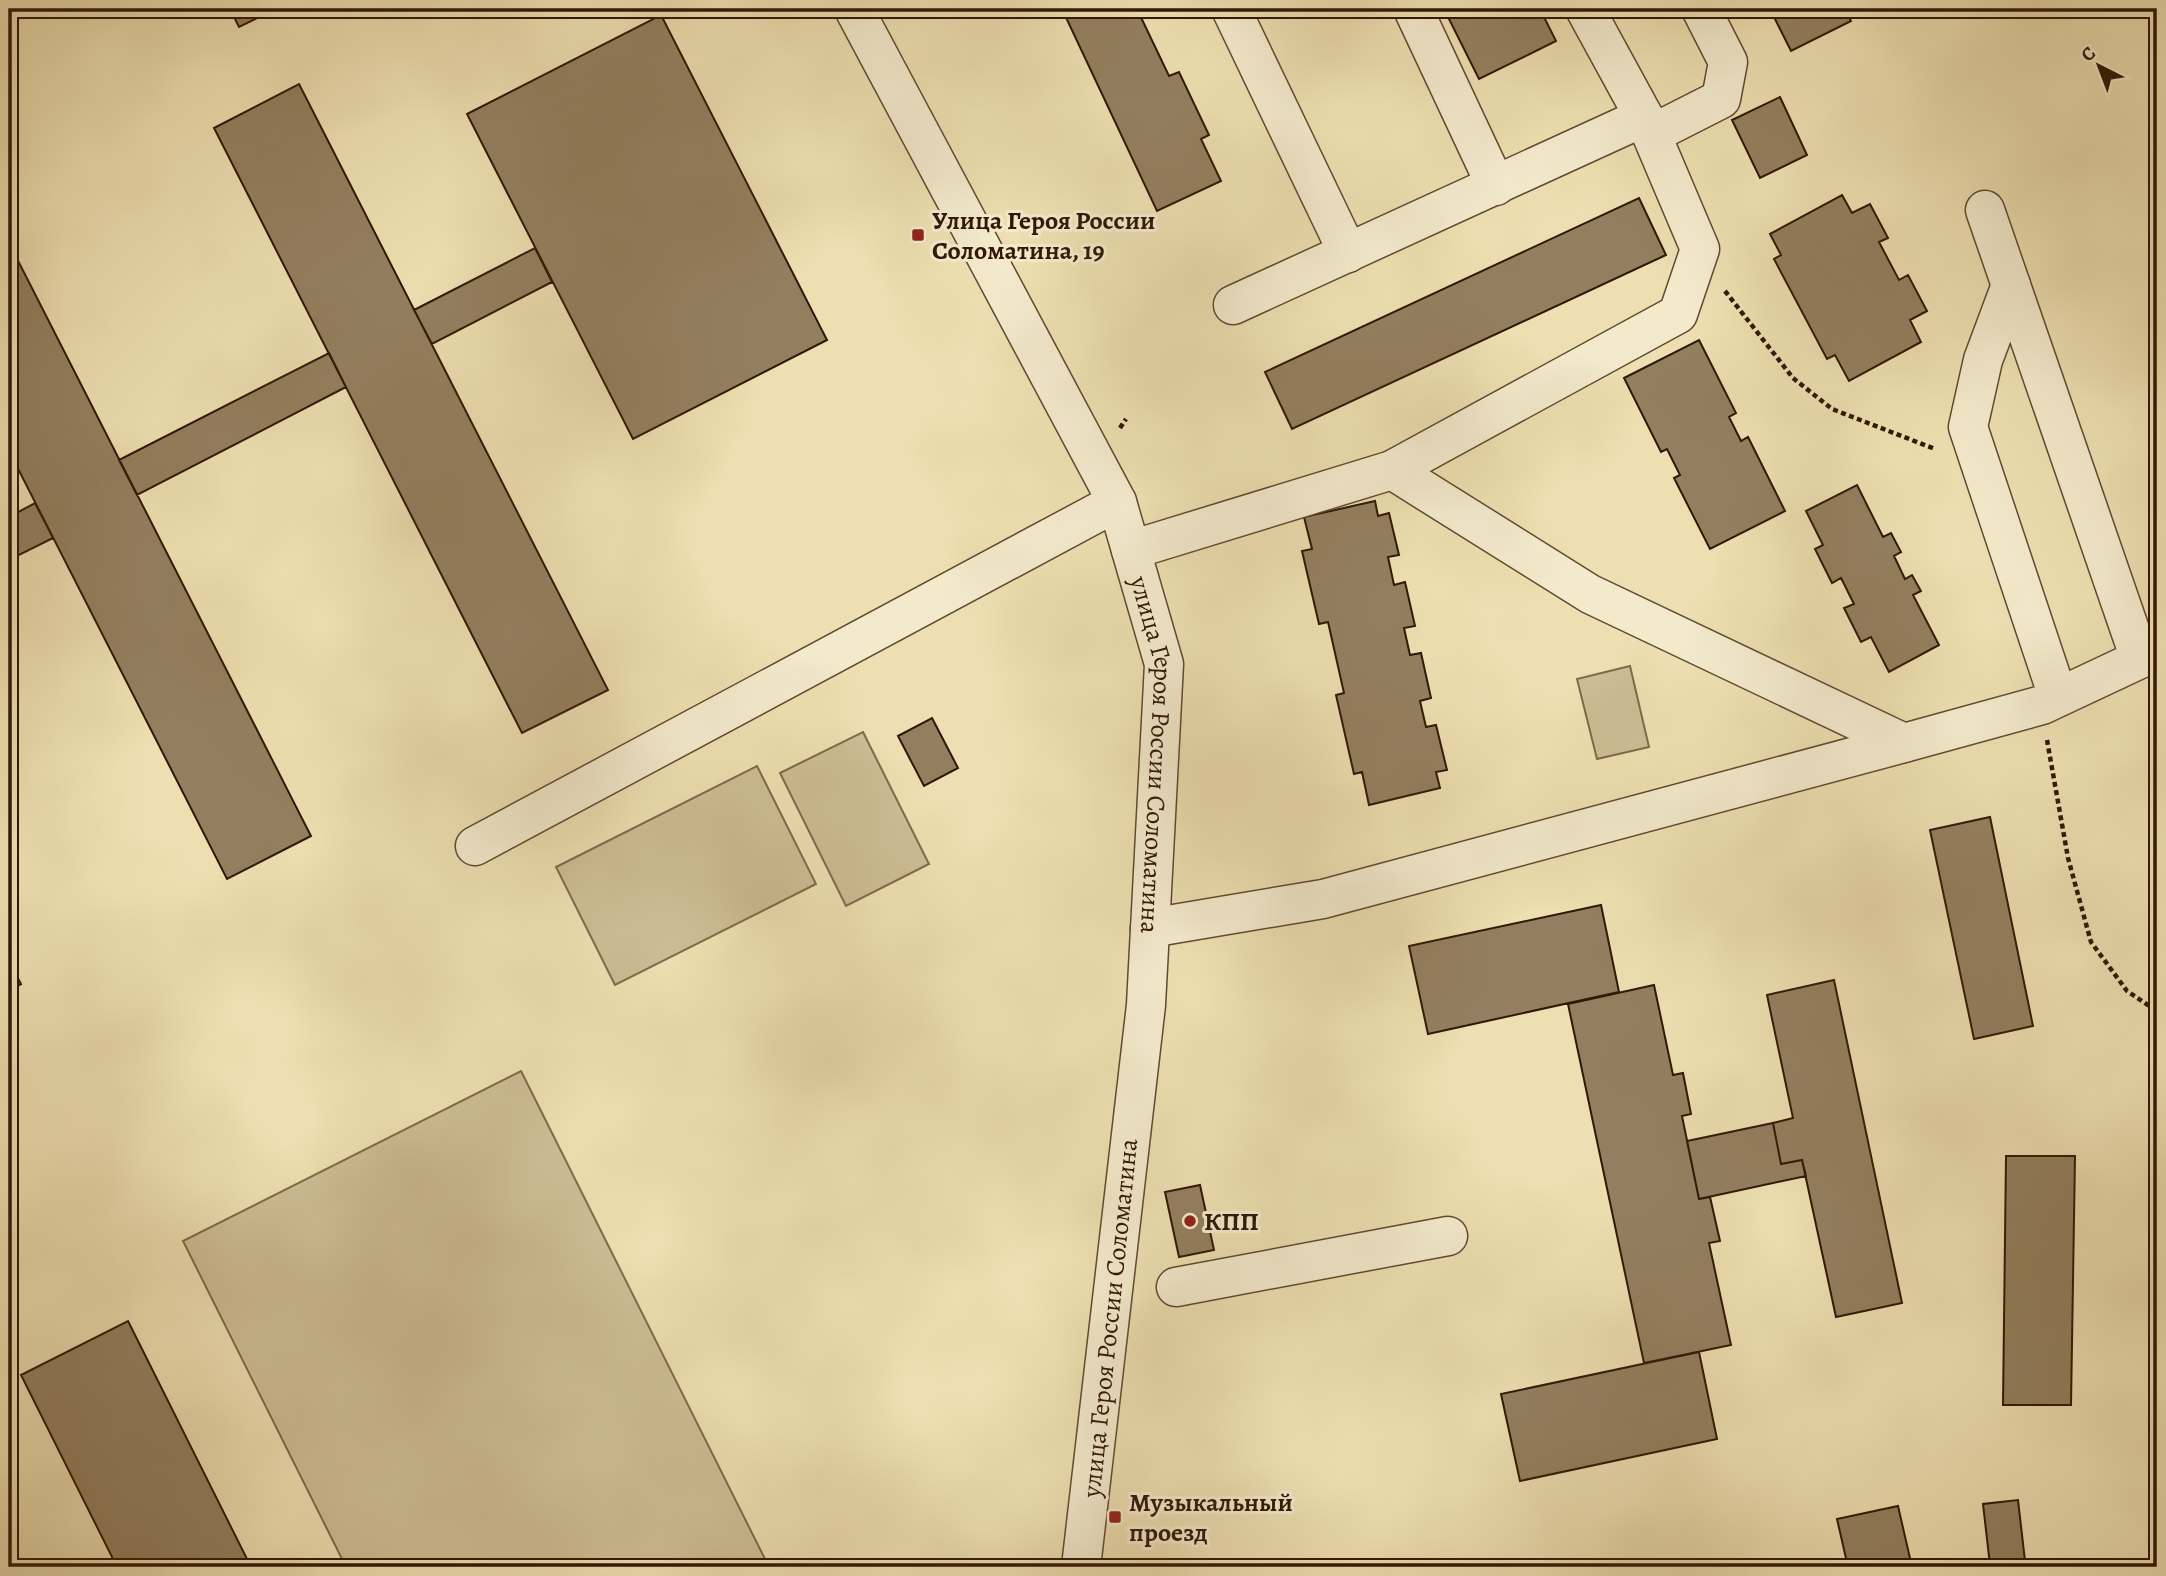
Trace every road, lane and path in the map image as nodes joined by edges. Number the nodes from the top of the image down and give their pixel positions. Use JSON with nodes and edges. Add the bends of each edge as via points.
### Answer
{"nodes":[{"id":1,"x":854,"y":9,"type":"edge"},
{"id":2,"x":1231,"y":9,"type":"edge"},
{"id":3,"x":1413,"y":9,"type":"edge"},
{"id":4,"x":1585,"y":9,"type":"edge"},
{"id":5,"x":1701,"y":9,"type":"edge"},
{"id":6,"x":1648,"y":125,"type":"junction"},
{"id":7,"x":1496,"y":186,"type":"junction"},
{"id":8,"x":1985,"y":211,"type":"dead end"},
{"id":9,"x":1700,"y":248,"type":"junction"},
{"id":10,"x":1348,"y":253,"type":"junction"},
{"id":11,"x":2011,"y":285,"type":"junction"},
{"id":12,"x":1233,"y":305,"type":"dead end"},
{"id":13,"x":1392,"y":470,"type":"junction"},
{"id":14,"x":1984,"y":477,"type":"junction"},
{"id":15,"x":1116,"y":502,"type":"junction"},
{"id":16,"x":1131,"y":550,"type":"junction"},
{"id":17,"x":2050,"y":701,"type":"junction"},
{"id":18,"x":1904,"y":743,"type":"junction"},
{"id":19,"x":475,"y":846,"type":"dead end"},
{"id":20,"x":1150,"y":928,"type":"junction"},
{"id":21,"x":2157,"y":1011,"type":"edge"},
{"id":22,"x":1448,"y":1236,"type":"dead end"},
{"id":23,"x":1176,"y":1287,"type":"dead end"},
{"id":24,"x":1081,"y":1567,"type":"edge"}],
"edges":[{"from":1,"to":15,"type":"street","name":"улица Героя России Соломатина"},
{"from":2,"to":10,"type":"street"},
{"from":3,"to":7,"type":"street"},
{"from":4,"to":6,"type":"street"},
{"from":5,"to":6,"type":"street","via":[[1728,62],[1721,99]]},
{"from":6,"to":7,"type":"street"},
{"from":6,"to":9,"type":"street"},
{"from":7,"to":10,"type":"street"},
{"from":8,"to":11,"type":"street"},
{"from":9,"to":13,"type":"street","via":[[1678,313]]},
{"from":9,"to":14,"type":"path","via":[[1726,292],[1794,378],[1832,410],[1922,442]]},
{"from":10,"to":12,"type":"street"},
{"from":11,"to":14,"type":"street","via":[[1983,360],[1968,427]]},
{"from":11,"to":17,"type":"street","via":[[2140,659]]},
{"from":13,"to":16,"type":"street"},
{"from":13,"to":18,"type":"street","via":[[1590,593]]},
{"from":14,"to":17,"type":"street"},
{"from":15,"to":16,"type":"street","name":"улица Героя России Соломатина"},
{"from":15,"to":19,"type":"street"},
{"from":16,"to":20,"type":"street","name":"улица Героя России Соломатина","via":[[1164,664]]},
{"from":17,"to":18,"type":"street"},
{"from":17,"to":21,"type":"path","via":[[2068,858],[2091,942],[2127,991]]},
{"from":18,"to":20,"type":"street","via":[[1322,899]]},
{"from":20,"to":24,"type":"street","name":"улица Героя России Соломатина","via":[[1146,1005]]},
{"from":22,"to":23,"type":"street"}]}
